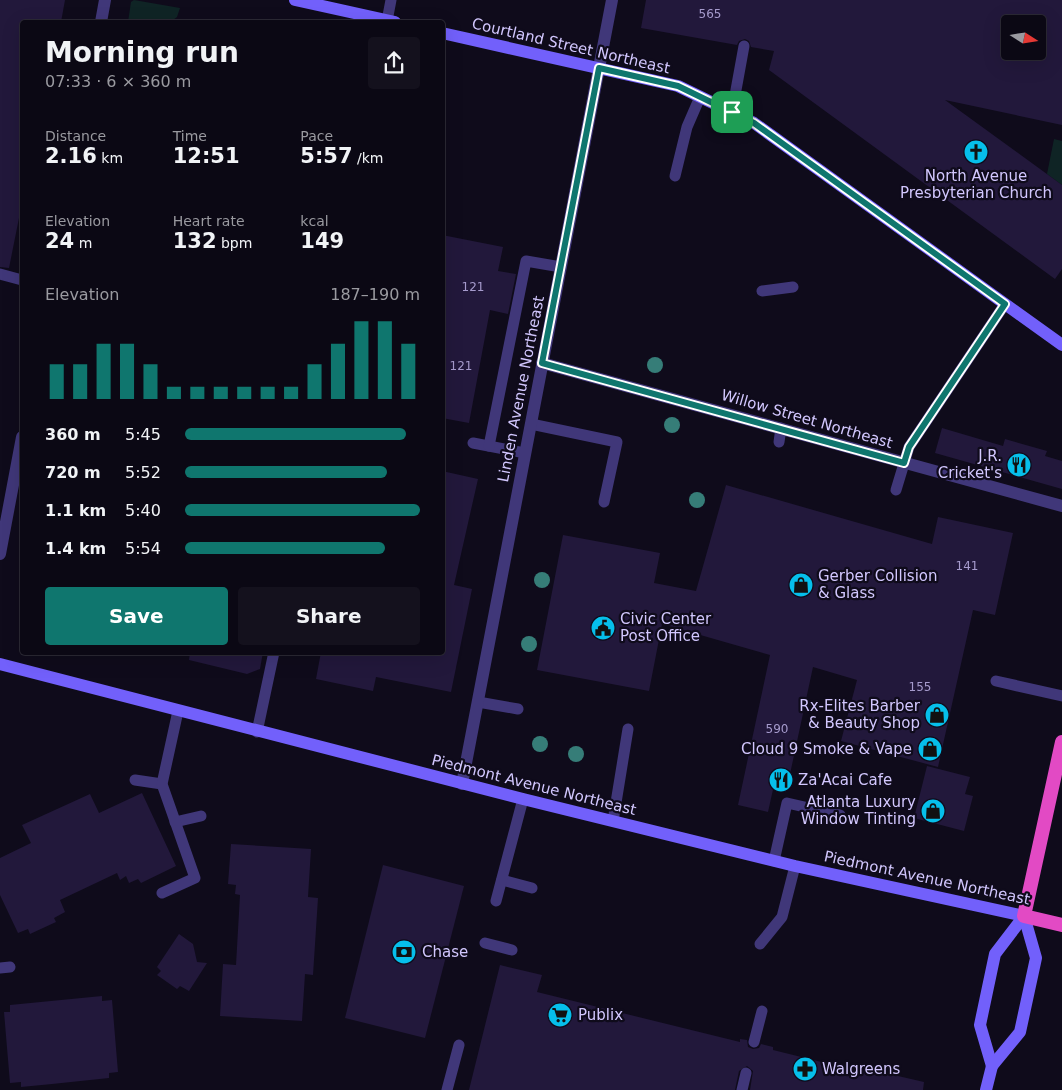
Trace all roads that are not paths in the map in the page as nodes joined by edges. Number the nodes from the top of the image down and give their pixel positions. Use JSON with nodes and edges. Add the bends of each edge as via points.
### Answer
{"nodes":[{"id":1,"x":105,"y":0,"type":"edge"},
{"id":2,"x":295,"y":0,"type":"edge"},
{"id":3,"x":391,"y":0,"type":"edge"},
{"id":4,"x":612,"y":0,"type":"edge"},
{"id":5,"x":342,"y":5,"type":"edge"},
{"id":6,"x":101,"y":20,"type":"edge"},
{"id":7,"x":385,"y":20,"type":"edge"},
{"id":8,"x":391,"y":20,"type":"edge"},
{"id":9,"x":445,"y":34,"type":"edge"},
{"id":10,"x":744,"y":46,"type":"dead end"},
{"id":11,"x":599,"y":68,"type":"junction"},
{"id":12,"x":700,"y":97,"type":"junction"},
{"id":13,"x":732,"y":112,"type":"junction"},
{"id":14,"x":675,"y":176,"type":"dead end"},
{"id":15,"x":561,"y":267,"type":"junction"},
{"id":16,"x":0,"y":274,"type":"edge"},
{"id":17,"x":20,"y":279,"type":"edge"},
{"id":18,"x":793,"y":286,"type":"dead end"},
{"id":19,"x":762,"y":292,"type":"dead end"},
{"id":20,"x":1005,"y":304,"type":"junction"},
{"id":21,"x":1062,"y":345,"type":"edge"},
{"id":22,"x":542,"y":363,"type":"junction"},
{"id":23,"x":531,"y":424,"type":"junction"},
{"id":24,"x":781,"y":428,"type":"junction"},
{"id":25,"x":779,"y":442,"type":"dead end"},
{"id":26,"x":473,"y":443,"type":"dead end"},
{"id":27,"x":489,"y":446,"type":"junction"},
{"id":28,"x":20,"y":448,"type":"edge"},
{"id":29,"x":525,"y":453,"type":"junction"},
{"id":30,"x":904,"y":463,"type":"junction"},
{"id":31,"x":896,"y":490,"type":"dead end"},
{"id":32,"x":604,"y":502,"type":"dead end"},
{"id":33,"x":1062,"y":506,"type":"edge"},
{"id":34,"x":0,"y":554,"type":"edge"},
{"id":35,"x":273,"y":655,"type":"edge"},
{"id":36,"x":0,"y":664,"type":"edge"},
{"id":37,"x":996,"y":681,"type":"dead end"},
{"id":38,"x":1062,"y":696,"type":"edge"},
{"id":39,"x":478,"y":702,"type":"junction"},
{"id":40,"x":518,"y":709,"type":"dead end"},
{"id":41,"x":178,"y":711,"type":"junction"},
{"id":42,"x":628,"y":729,"type":"dead end"},
{"id":43,"x":258,"y":732,"type":"junction"},
{"id":44,"x":1062,"y":742,"type":"edge"},
{"id":45,"x":135,"y":780,"type":"dead end"},
{"id":46,"x":162,"y":784,"type":"junction"},
{"id":47,"x":462,"y":784,"type":"junction"},
{"id":48,"x":523,"y":799,"type":"junction"},
{"id":49,"x":840,"y":815,"type":"dead end"},
{"id":50,"x":201,"y":816,"type":"dead end"},
{"id":51,"x":175,"y":822,"type":"junction"},
{"id":52,"x":613,"y":822,"type":"junction"},
{"id":53,"x":774,"y":861,"type":"junction"},
{"id":54,"x":795,"y":866,"type":"junction"},
{"id":55,"x":502,"y":880,"type":"junction"},
{"id":56,"x":532,"y":888,"type":"dead end"},
{"id":57,"x":162,"y":893,"type":"dead end"},
{"id":58,"x":496,"y":901,"type":"dead end"},
{"id":59,"x":1024,"y":916,"type":"junction"},
{"id":60,"x":1062,"y":925,"type":"edge"},
{"id":61,"x":485,"y":943,"type":"dead end"},
{"id":62,"x":760,"y":944,"type":"dead end"},
{"id":63,"x":512,"y":950,"type":"dead end"},
{"id":64,"x":762,"y":1011,"type":"dead end"},
{"id":65,"x":754,"y":1042,"type":"dead end"},
{"id":66,"x":459,"y":1045,"type":"dead end"},
{"id":67,"x":992,"y":1066,"type":"junction"},
{"id":68,"x":746,"y":1073,"type":"dead end"},
{"id":69,"x":448,"y":1090,"type":"edge"},
{"id":70,"x":742,"y":1090,"type":"edge"},
{"id":71,"x":986,"y":1090,"type":"edge"}],
"edges":[{"from":1,"to":6,"type":"street"},
{"from":2,"to":5,"type":"main road"},
{"from":3,"to":8,"type":"lane"},
{"from":4,"to":11,"type":"street","name":"Linden Avenue Northeast"},
{"from":5,"to":7,"type":"main road"},
{"from":9,"to":11,"type":"main road","name":"Courtland Street Northeast"},
{"from":10,"to":13,"type":"lane"},
{"from":11,"to":12,"type":"main road","name":"Courtland Street Northeast","via":[[678,86]]},
{"from":11,"to":15,"type":"street","name":"Linden Avenue Northeast"},
{"from":12,"to":13,"type":"main road","name":"Courtland Street Northeast"},
{"from":12,"to":14,"type":"lane","via":[[686,127]]},
{"from":13,"to":20,"type":"main road","name":"Courtland Street Northeast","via":[[754,123]]},
{"from":15,"to":22,"type":"street","name":"Linden Avenue Northeast"},
{"from":15,"to":27,"type":"lane","via":[[526,261]]},
{"from":16,"to":17,"type":"lane"},
{"from":18,"to":19,"type":"lane"},
{"from":20,"to":21,"type":"main road","name":"Courtland Street Northeast"},
{"from":20,"to":30,"type":"lane","via":[[909,447]]},
{"from":22,"to":23,"type":"street","name":"Linden Avenue Northeast"},
{"from":22,"to":24,"type":"street","name":"Willow Street Northeast","via":[[727,408]]},
{"from":23,"to":29,"type":"street","name":"Linden Avenue Northeast"},
{"from":23,"to":32,"type":"lane","via":[[616,442]]},
{"from":24,"to":25,"type":"lane"},
{"from":24,"to":30,"type":"street","name":"Willow Street Northeast"},
{"from":26,"to":27,"type":"lane"},
{"from":27,"to":29,"type":"lane"},
{"from":28,"to":34,"type":"street"},
{"from":29,"to":39,"type":"street","name":"Linden Avenue Northeast"},
{"from":30,"to":31,"type":"lane"},
{"from":30,"to":33,"type":"street","name":"Willow Street Northeast"},
{"from":35,"to":43,"type":"lane"},
{"from":36,"to":41,"type":"main road","name":"Piedmont Avenue Northeast"},
{"from":37,"to":38,"type":"lane"},
{"from":39,"to":40,"type":"lane"},
{"from":39,"to":47,"type":"street","name":"Linden Avenue Northeast"},
{"from":41,"to":43,"type":"main road","name":"Piedmont Avenue Northeast"},
{"from":41,"to":46,"type":"lane"},
{"from":42,"to":52,"type":"lane"},
{"from":43,"to":47,"type":"main road","name":"Piedmont Avenue Northeast"},
{"from":44,"to":59,"type":"highway"},
{"from":45,"to":46,"type":"lane"},
{"from":46,"to":51,"type":"lane"},
{"from":47,"to":48,"type":"main road","name":"Piedmont Avenue Northeast"},
{"from":48,"to":52,"type":"main road","name":"Piedmont Avenue Northeast"},
{"from":48,"to":55,"type":"lane"},
{"from":49,"to":53,"type":"lane","via":[[788,803]]},
{"from":50,"to":51,"type":"lane"},
{"from":51,"to":57,"type":"lane","via":[[195,878]]},
{"from":52,"to":53,"type":"main road","name":"Piedmont Avenue Northeast"},
{"from":53,"to":54,"type":"main road","name":"Piedmont Avenue Northeast"},
{"from":54,"to":59,"type":"main road","name":"Piedmont Avenue Northeast"},
{"from":54,"to":62,"type":"lane","via":[[782,917]]},
{"from":55,"to":56,"type":"lane"},
{"from":55,"to":58,"type":"lane"},
{"from":59,"to":60,"type":"highway","name":"Piedmont Avenue Northeast"},
{"from":59,"to":67,"type":"main road","via":[[995,954],[980,1024]]},
{"from":59,"to":67,"type":"main road","via":[[1036,958],[1020,1032]]},
{"from":61,"to":63,"type":"lane"},
{"from":64,"to":65,"type":"lane"},
{"from":66,"to":69,"type":"lane"},
{"from":67,"to":71,"type":"main road"},
{"from":68,"to":70,"type":"lane"}]}
